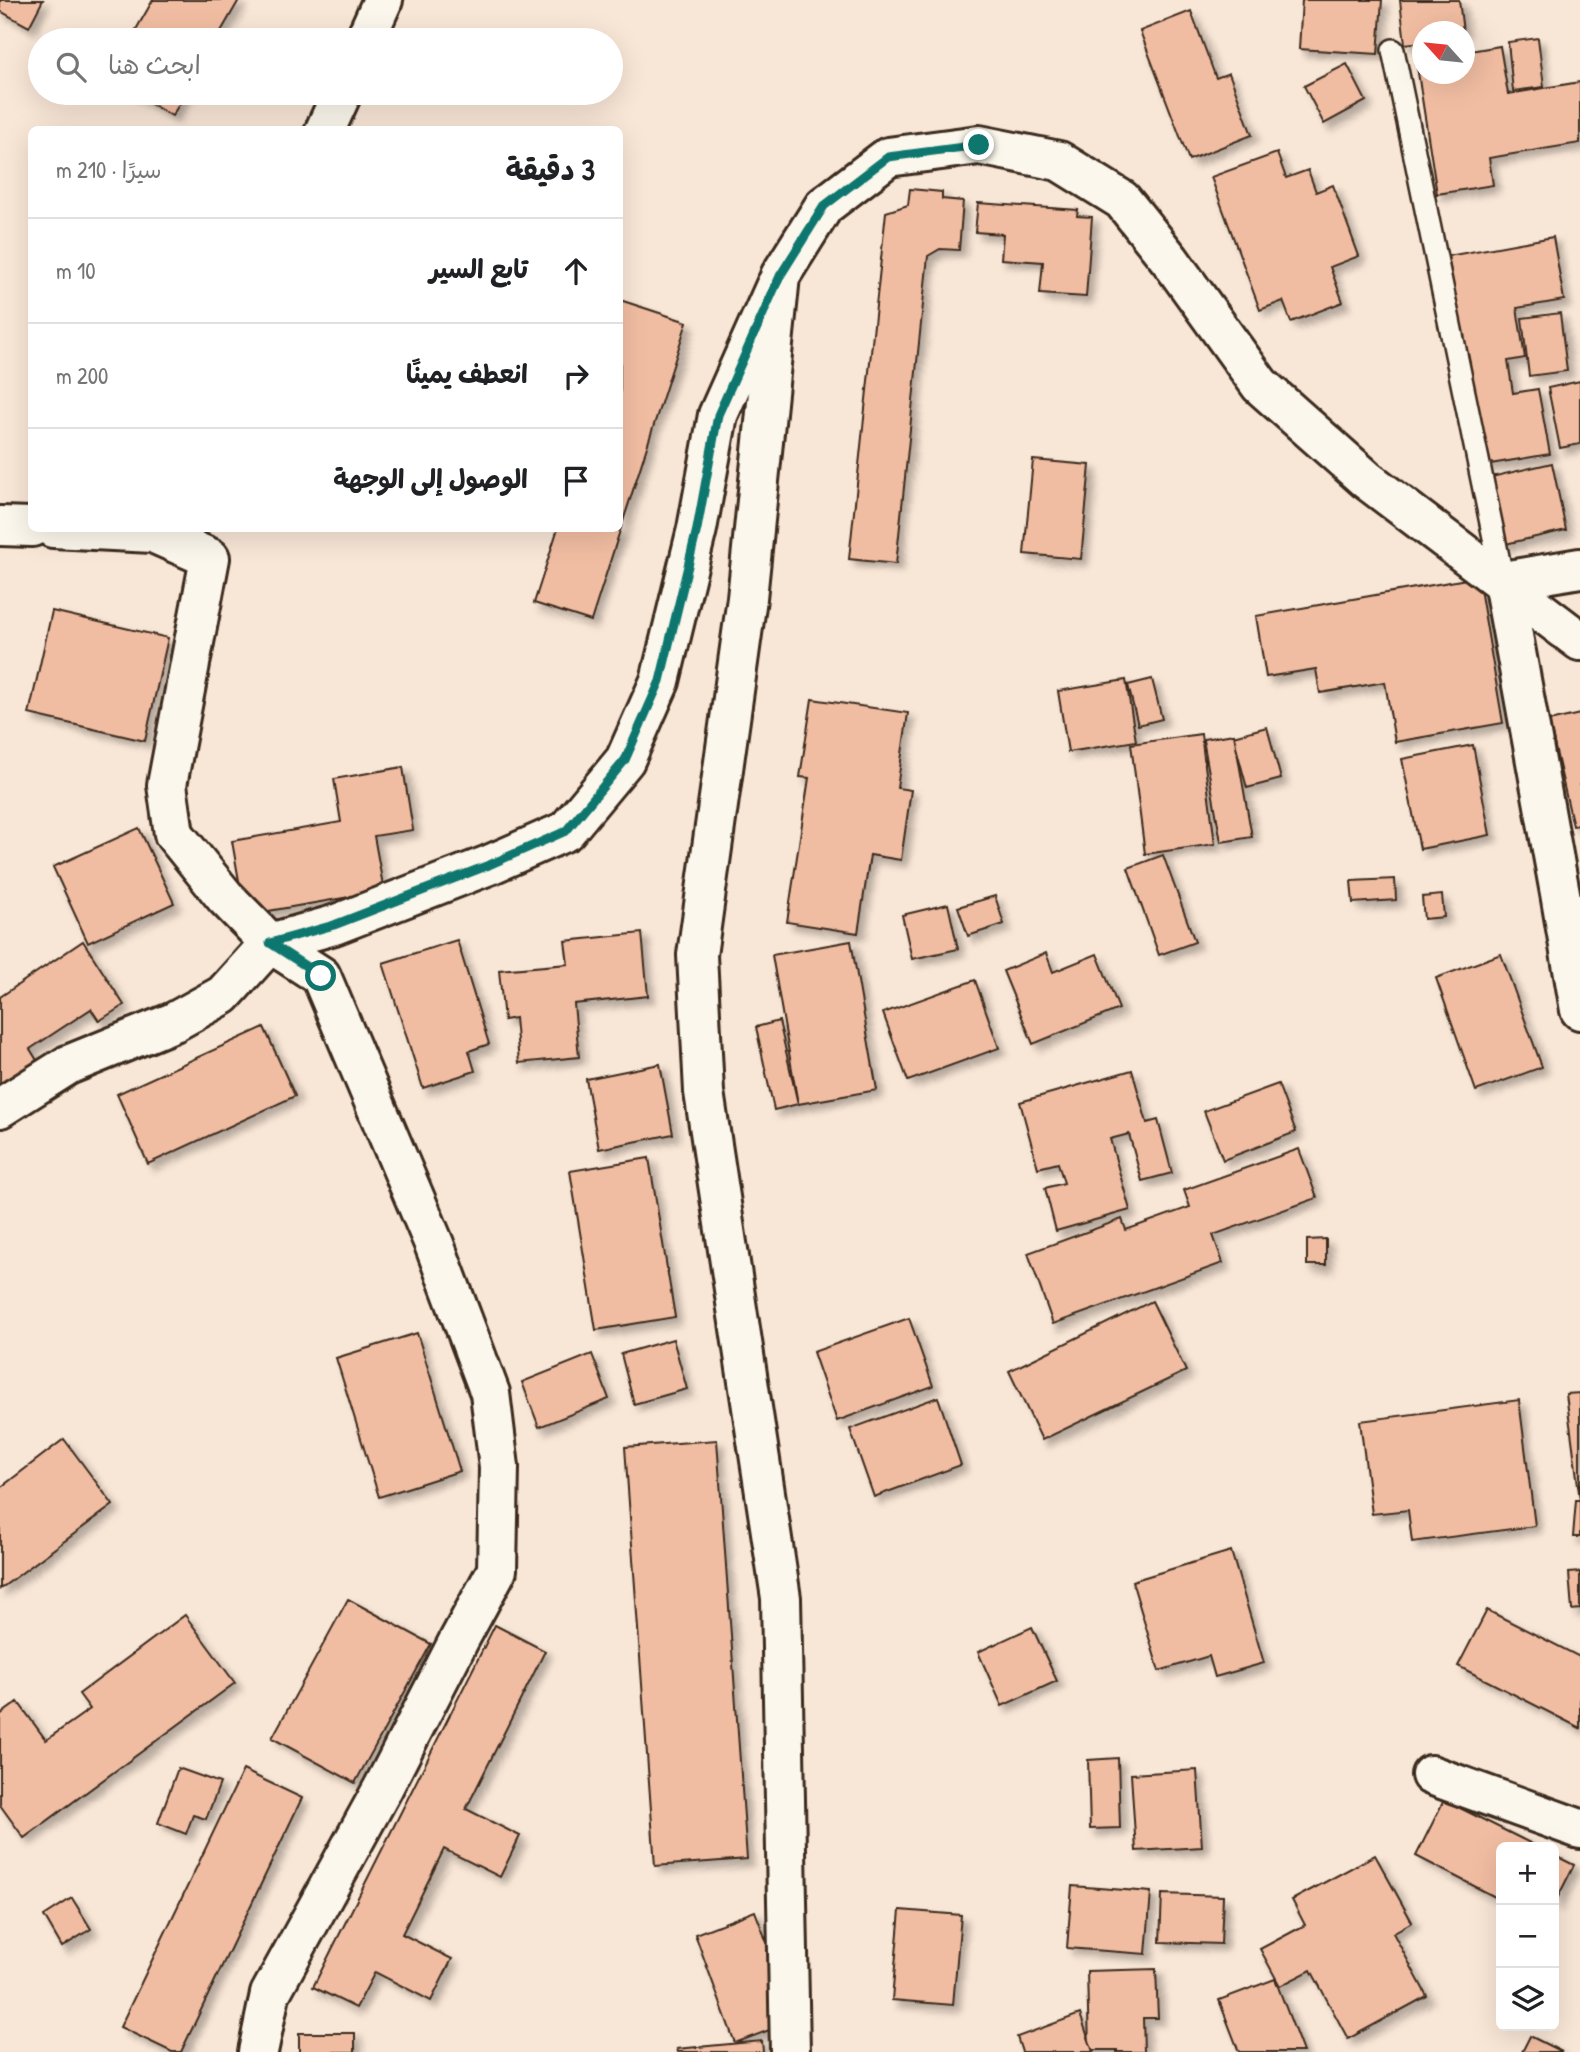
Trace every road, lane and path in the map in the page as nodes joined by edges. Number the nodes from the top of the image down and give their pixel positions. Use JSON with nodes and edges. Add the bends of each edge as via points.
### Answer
{"nodes":[{"id":1,"x":383,"y":0,"type":"edge"},
{"id":2,"x":370,"y":28,"type":"edge"},
{"id":3,"x":1393,"y":50,"type":"dead end"},
{"id":4,"x":336,"y":105,"type":"edge"},
{"id":5,"x":327,"y":126,"type":"edge"},
{"id":6,"x":780,"y":276,"type":"junction"},
{"id":7,"x":0,"y":526,"type":"edge"},
{"id":8,"x":28,"y":527,"type":"edge"},
{"id":9,"x":133,"y":532,"type":"edge"},
{"id":10,"x":213,"y":543,"type":"edge"},
{"id":11,"x":1580,"y":568,"type":"edge"},
{"id":12,"x":1503,"y":581,"type":"junction"},
{"id":13,"x":1580,"y":641,"type":"edge"},
{"id":14,"x":1570,"y":902,"type":"edge"},
{"id":15,"x":270,"y":943,"type":"junction"},
{"id":16,"x":1580,"y":1010,"type":"edge"},
{"id":17,"x":0,"y":1108,"type":"edge"},
{"id":18,"x":1431,"y":1775,"type":"dead end"},
{"id":19,"x":1580,"y":1829,"type":"edge"},
{"id":20,"x":258,"y":2052,"type":"edge"},
{"id":21,"x":790,"y":2052,"type":"edge"}],
"edges":[{"from":1,"to":2,"type":"street"},
{"from":3,"to":12,"type":"lane"},
{"from":4,"to":5,"type":"street"},
{"from":6,"to":12,"type":"street","via":[[824,206],[888,157],[979,145],[1059,161],[1122,201],[1260,385],[1367,481]]},
{"from":6,"to":15,"type":"street","via":[[718,415],[697,529],[660,681],[625,760],[566,831],[334,925]]},
{"from":6,"to":21,"type":"street","via":[[747,598],[696,955],[704,1092],[781,1598]]},
{"from":7,"to":8,"type":"street"},
{"from":9,"to":10,"type":"street"},
{"from":10,"to":15,"type":"street","via":[[167,785],[174,834]]},
{"from":11,"to":12,"type":"street"},
{"from":12,"to":13,"type":"street"},
{"from":12,"to":14,"type":"street"},
{"from":14,"to":16,"type":"street"},
{"from":15,"to":17,"type":"street","via":[[223,995],[174,1022],[68,1065]]},
{"from":15,"to":20,"type":"street","via":[[321,976],[434,1244],[489,1393],[499,1467],[497,1570],[270,1994]]},
{"from":18,"to":19,"type":"street"}]}
